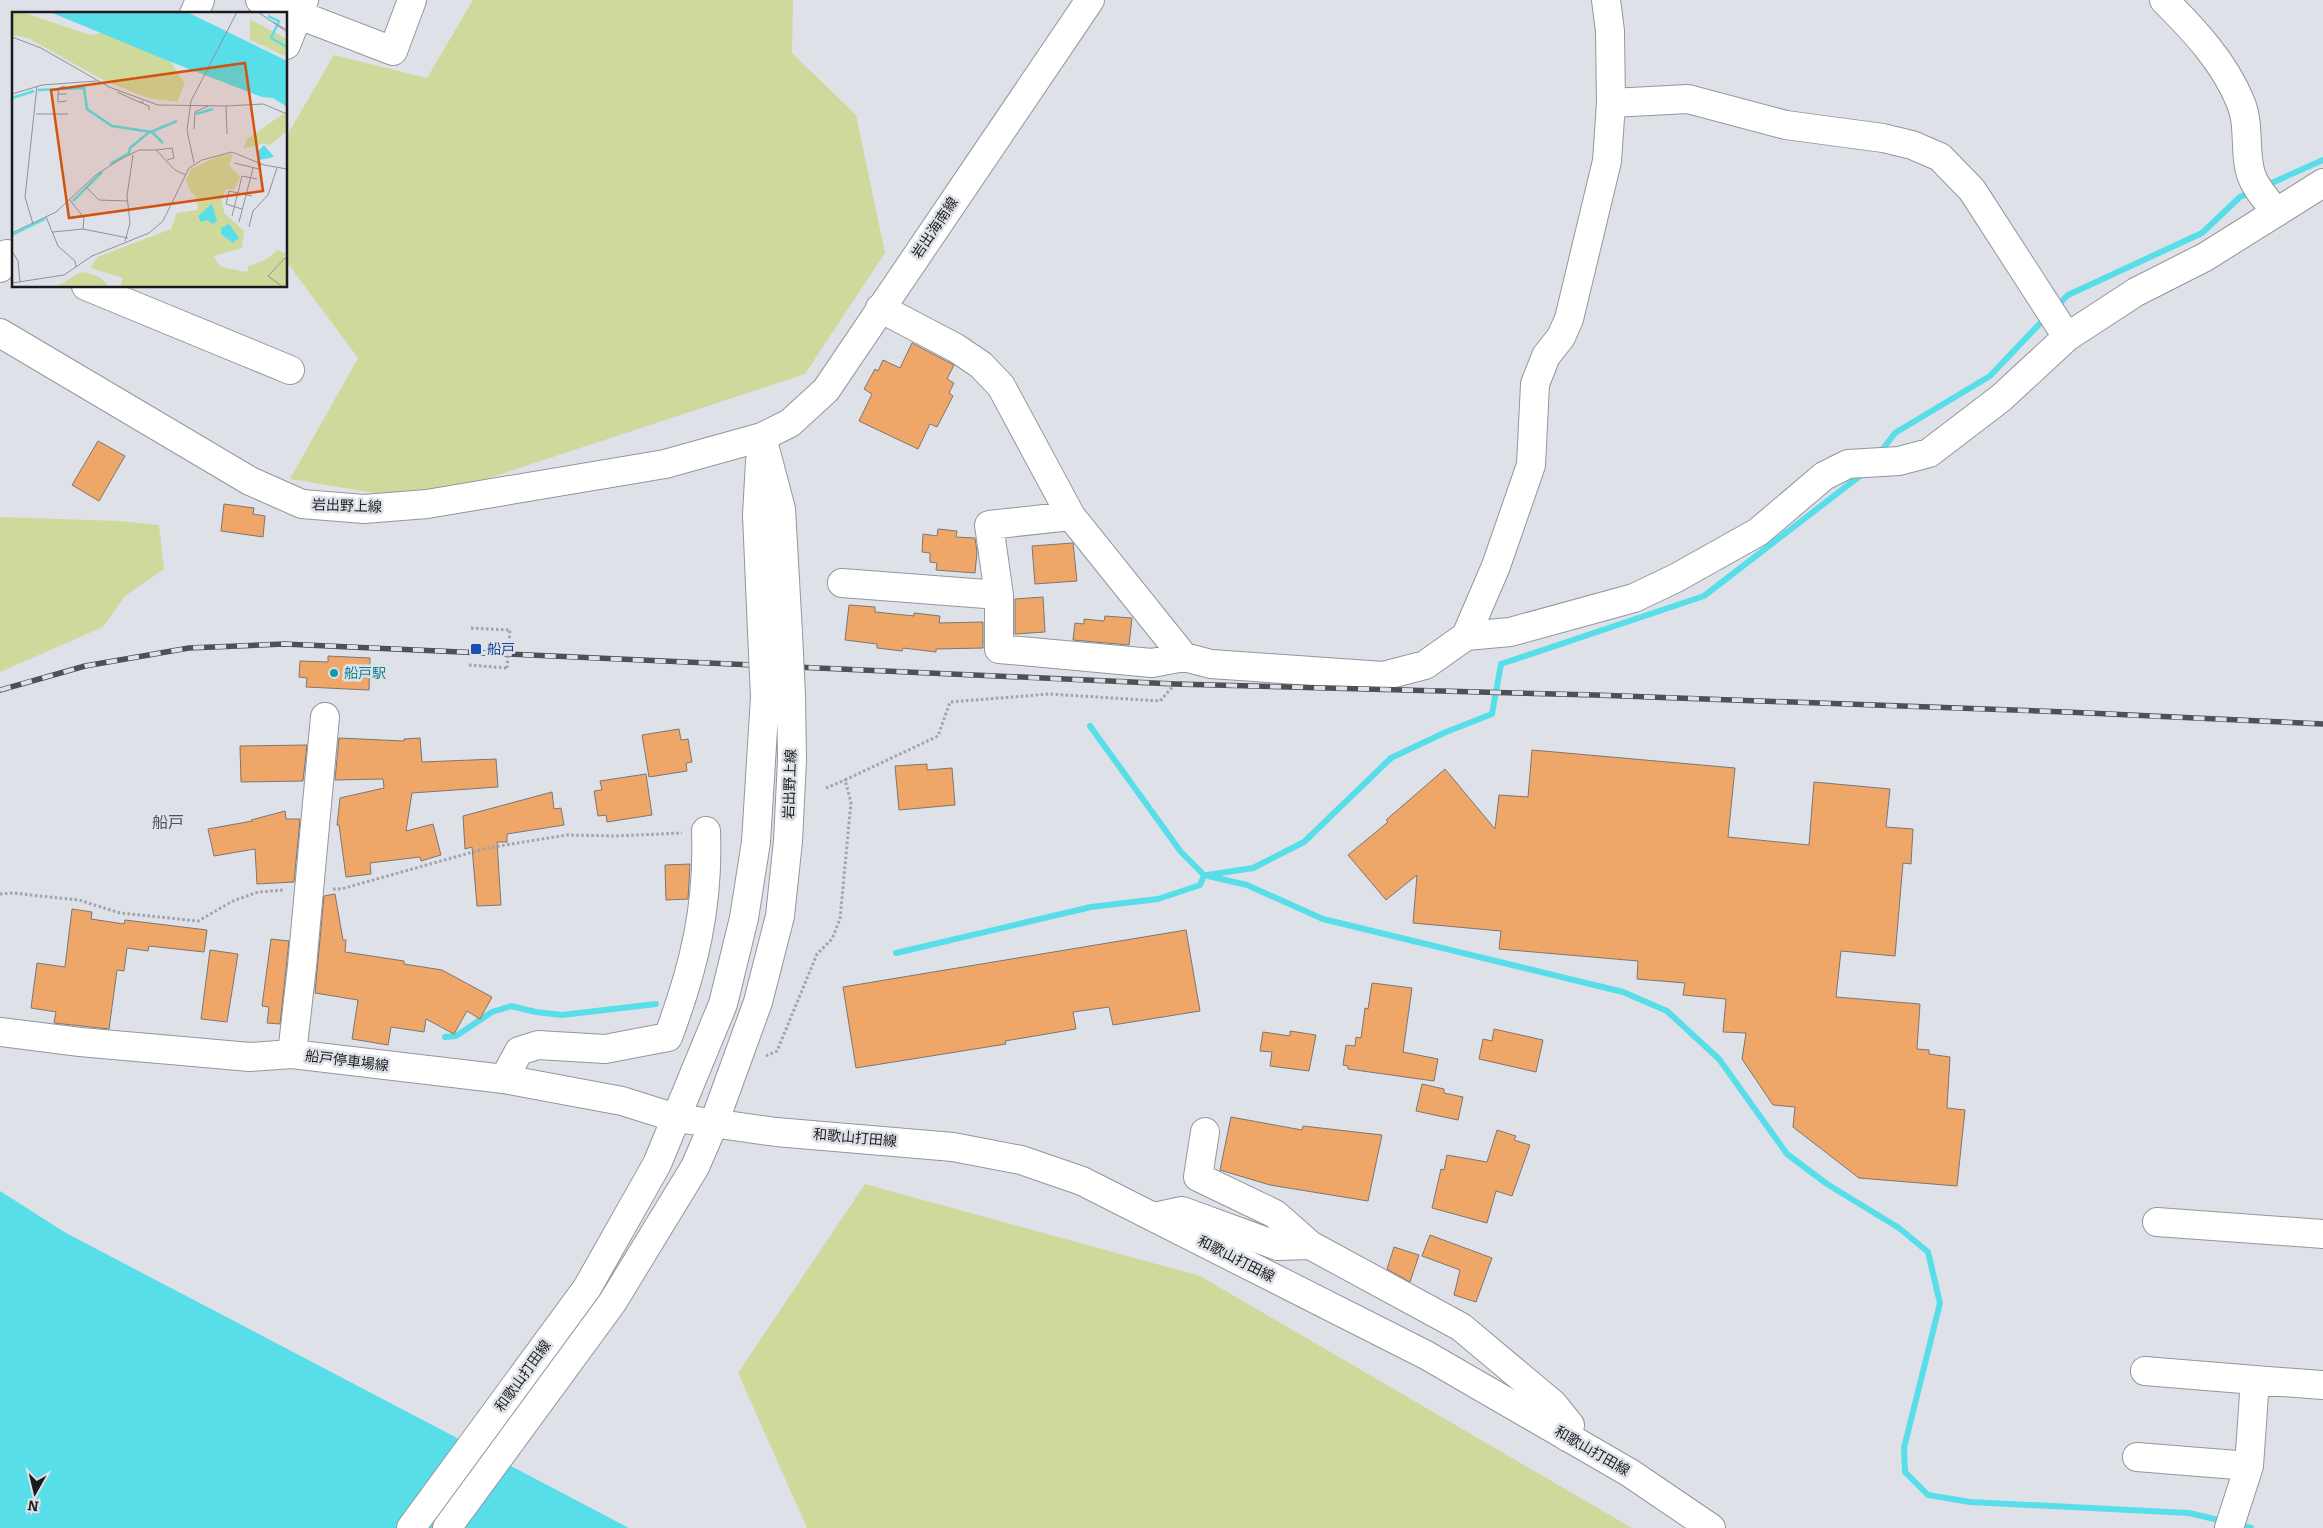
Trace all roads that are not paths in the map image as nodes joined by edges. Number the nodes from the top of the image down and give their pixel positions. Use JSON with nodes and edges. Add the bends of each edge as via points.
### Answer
{"nodes":[{"id":1,"x":200,"y":0,"type":"edge"},
{"id":2,"x":260,"y":0,"type":"edge"},
{"id":3,"x":412,"y":0,"type":"edge"},
{"id":4,"x":1090,"y":0,"type":"edge"},
{"id":5,"x":1606,"y":0,"type":"edge"},
{"id":6,"x":2164,"y":0,"type":"edge"},
{"id":7,"x":301,"y":8,"type":"edge"},
{"id":8,"x":195,"y":12,"type":"edge"},
{"id":9,"x":288,"y":40,"type":"edge"},
{"id":10,"x":1611,"y":103,"type":"junction"},
{"id":11,"x":2323,"y":183,"type":"edge"},
{"id":12,"x":2277,"y":212,"type":"junction"},
{"id":13,"x":12,"y":256,"type":"edge"},
{"id":14,"x":0,"y":268,"type":"edge"},
{"id":15,"x":91,"y":288,"type":"edge"},
{"id":16,"x":880,"y":308,"type":"junction"},
{"id":17,"x":0,"y":333,"type":"edge"},
{"id":18,"x":2067,"y":337,"type":"junction"},
{"id":19,"x":290,"y":370,"type":"dead end"},
{"id":20,"x":762,"y":436,"type":"junction"},
{"id":21,"x":1071,"y":516,"type":"junction"},
{"id":22,"x":842,"y":583,"type":"dead end"},
{"id":23,"x":999,"y":595,"type":"junction"},
{"id":24,"x":1466,"y":636,"type":"junction"},
{"id":25,"x":1184,"y":657,"type":"junction"},
{"id":26,"x":778,"y":696,"type":"junction"},
{"id":27,"x":325,"y":717,"type":"dead end"},
{"id":28,"x":706,"y":831,"type":"road end"},
{"id":29,"x":0,"y":1032,"type":"edge"},
{"id":30,"x":292,"y":1054,"type":"junction"},
{"id":31,"x":504,"y":1079,"type":"junction"},
{"id":32,"x":676,"y":1118,"type":"junction"},
{"id":33,"x":714,"y":1123,"type":"junction"},
{"id":34,"x":1205,"y":1132,"type":"dead end"},
{"id":35,"x":1154,"y":1217,"type":"junction"},
{"id":36,"x":2158,"y":1222,"type":"dead end"},
{"id":37,"x":2323,"y":1234,"type":"edge"},
{"id":38,"x":1310,"y":1245,"type":"junction"},
{"id":39,"x":2145,"y":1371,"type":"dead end"},
{"id":40,"x":2255,"y":1380,"type":"junction"},
{"id":41,"x":2323,"y":1385,"type":"edge"},
{"id":42,"x":1567,"y":1437,"type":"junction"},
{"id":43,"x":2138,"y":1457,"type":"dead end"},
{"id":44,"x":2249,"y":1466,"type":"junction"},
{"id":45,"x":411,"y":1528,"type":"edge"},
{"id":46,"x":447,"y":1528,"type":"edge"},
{"id":47,"x":1711,"y":1528,"type":"edge"},
{"id":48,"x":2229,"y":1528,"type":"edge"}],
"edges":[{"from":1,"to":8,"type":"street"},
{"from":2,"to":7,"type":"street"},
{"from":3,"to":7,"type":"street","via":[[393,51]]},
{"from":4,"to":16,"type":"street","name":"岩出海南線"},
{"from":5,"to":10,"type":"street"},
{"from":6,"to":12,"type":"street","via":[[2220,64],[2241,102],[2252,177]]},
{"from":7,"to":9,"type":"street"},
{"from":10,"to":18,"type":"street","via":[[1688,99],[1786,125],[1912,144],[1940,157],[1972,190]]},
{"from":10,"to":24,"type":"street","via":[[1607,161],[1569,319],[1561,337],[1546,356],[1535,384],[1531,465],[1496,566]]},
{"from":11,"to":12,"type":"street"},
{"from":12,"to":18,"type":"street","via":[[2205,257],[2136,292]]},
{"from":13,"to":14,"type":"street","via":[[7,254]]},
{"from":15,"to":19,"type":"street"},
{"from":16,"to":20,"type":"street","name":"岩出海南線","via":[[826,390],[790,423]]},
{"from":16,"to":21,"type":"street","via":[[956,348],[981,365],[1001,386]]},
{"from":17,"to":20,"type":"street","name":"岩出野上線","via":[[250,481],[302,504],[364,509],[427,504],[665,464]]},
{"from":18,"to":24,"type":"street","via":[[2001,398],[1929,452],[1900,461],[1848,464],[1824,476],[1758,532],[1676,578],[1634,598],[1510,632]]},
{"from":20,"to":26,"type":"street","name":"岩出野上線","bridge":true,"via":[[757,515],[775,632]]},
{"from":21,"to":23,"type":"street","via":[[989,525]]},
{"from":21,"to":25,"type":"street"},
{"from":22,"to":23,"type":"street"},
{"from":23,"to":25,"type":"street","via":[[998,648],[1152,663]]},
{"from":24,"to":25,"type":"street","via":[[1425,665],[1383,676],[1211,664]]},
{"from":26,"to":32,"type":"street","name":"岩出野上線","via":[[744,918],[723,1004]]},
{"from":26,"to":33,"type":"street","name":"岩出野上線","via":[[792,760],[780,916],[758,1002]]},
{"from":27,"to":30,"type":"street","name":"船戸停車場線"},
{"from":28,"to":31,"type":"street","via":[[701,932],[668,1037],[605,1049],[538,1045],[519,1051]]},
{"from":29,"to":30,"type":"street","via":[[250,1057]]},
{"from":30,"to":31,"type":"street","name":"船戸停車場線"},
{"from":31,"to":32,"type":"street","name":"船戸停車場線","via":[[622,1101]]},
{"from":32,"to":33,"type":"street","name":"和歌山打田線"},
{"from":32,"to":45,"type":"street","name":"和歌山打田線","via":[[658,1164],[587,1288]]},
{"from":33,"to":35,"type":"street","name":"和歌山打田線","via":[[776,1132],[953,1147],[1021,1160],[1082,1182]]},
{"from":33,"to":46,"type":"street","name":"和歌山打田線","via":[[695,1168],[612,1303]]},
{"from":34,"to":38,"type":"street","via":[[1198,1177],[1275,1214]]},
{"from":35,"to":38,"type":"street","via":[[1182,1211],[1278,1246]]},
{"from":35,"to":42,"type":"street","name":"和歌山打田線","via":[[1426,1355]]},
{"from":36,"to":37,"type":"street"},
{"from":38,"to":42,"type":"street","via":[[1461,1327],[1553,1404],[1570,1425]]},
{"from":39,"to":40,"type":"street"},
{"from":40,"to":41,"type":"street"},
{"from":40,"to":44,"type":"street"},
{"from":42,"to":47,"type":"street","name":"和歌山打田線","via":[[1630,1473]]},
{"from":43,"to":44,"type":"street"},
{"from":44,"to":48,"type":"street"}]}
